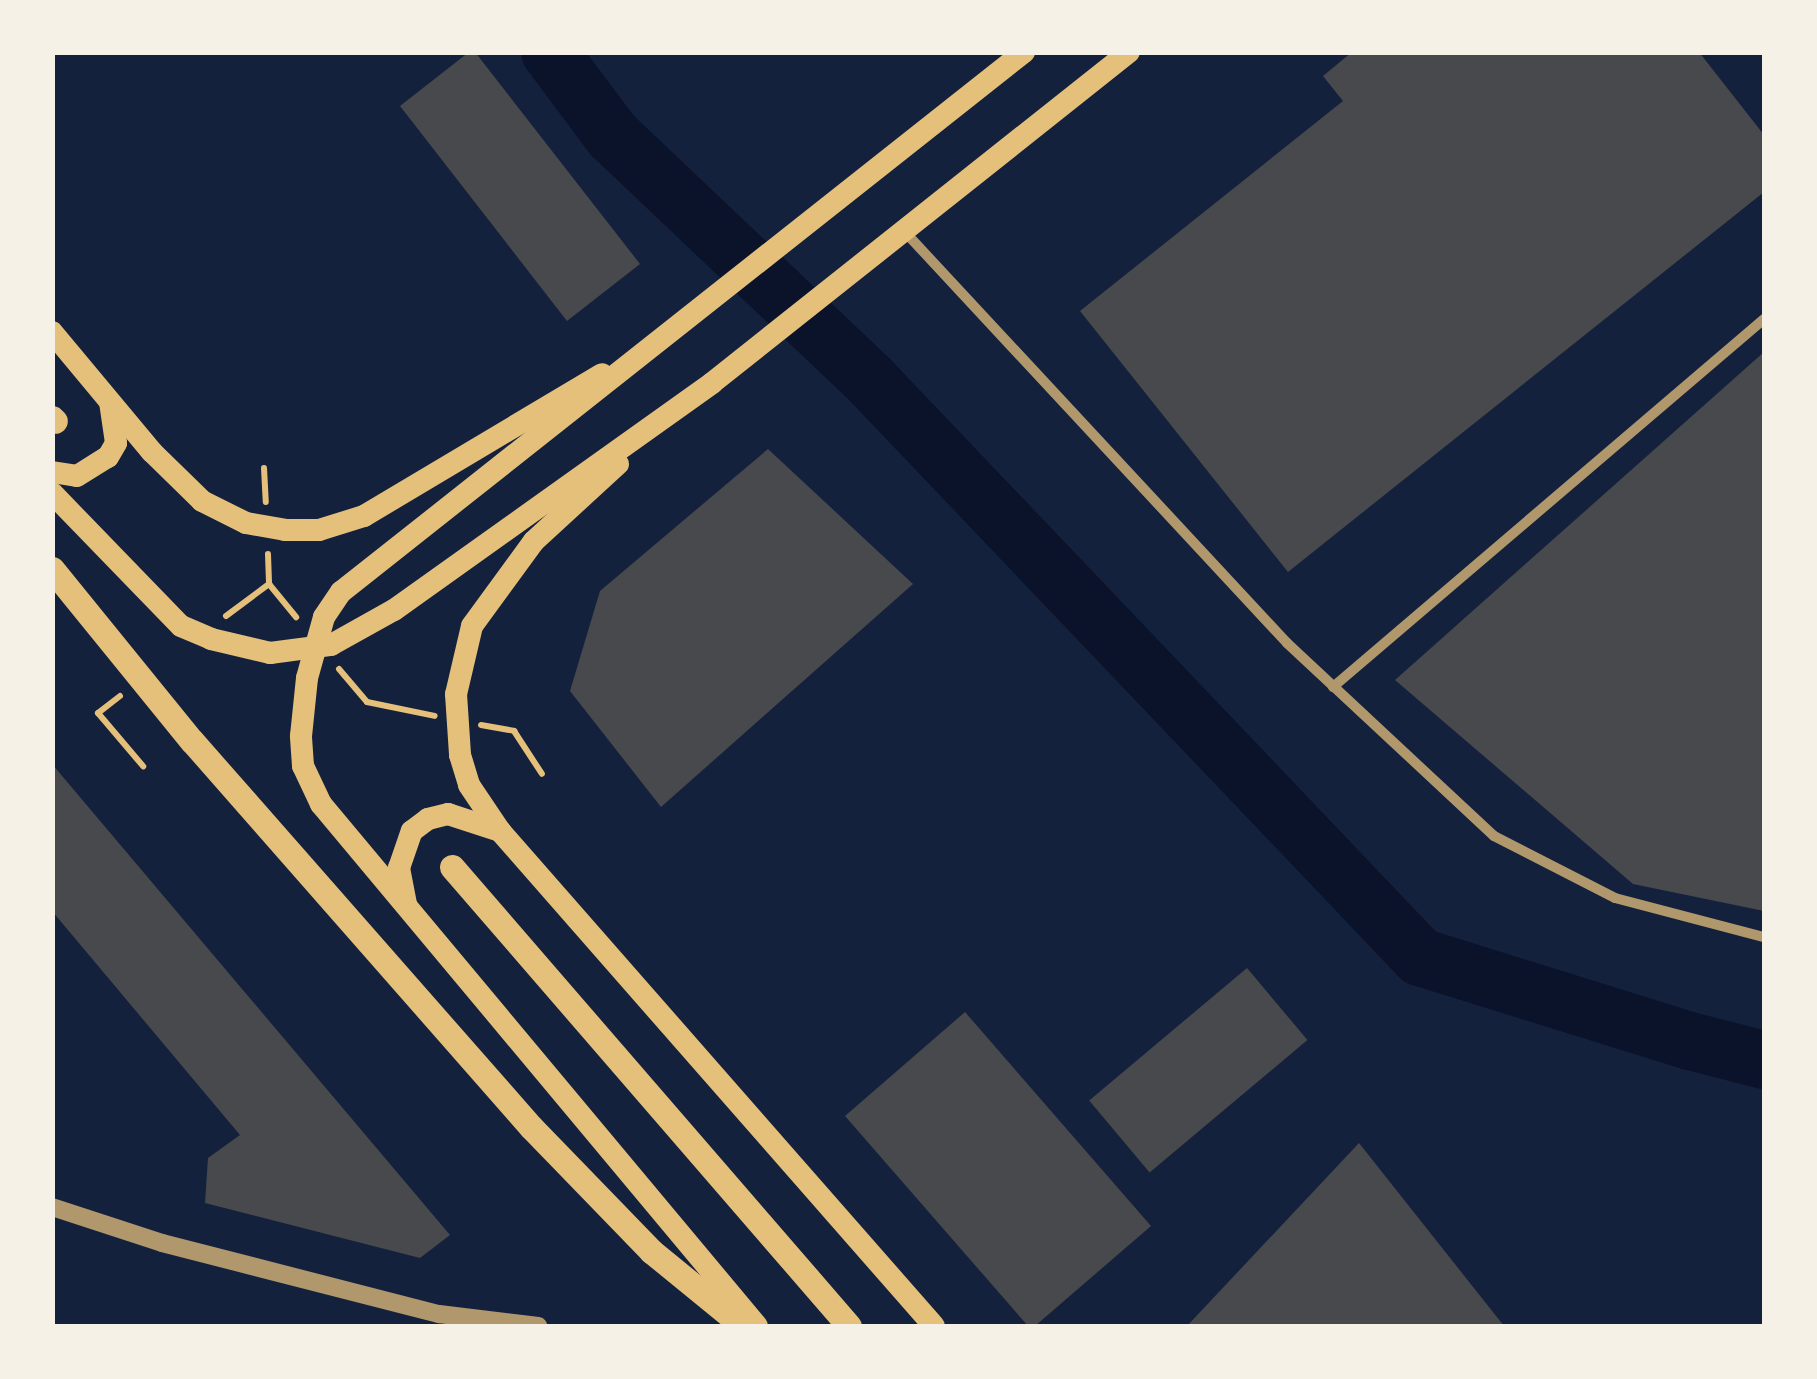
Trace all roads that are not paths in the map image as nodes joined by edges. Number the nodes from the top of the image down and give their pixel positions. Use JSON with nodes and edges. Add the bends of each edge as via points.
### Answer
{"nodes":[{"id":1,"x":1024,"y":52,"type":"edge"},
{"id":2,"x":1129,"y":52,"type":"edge"},
{"id":3,"x":904,"y":231,"type":"junction"},
{"id":4,"x":1764,"y":319,"type":"edge"},
{"id":5,"x":673,"y":330,"type":"junction"},
{"id":6,"x":52,"y":332,"type":"edge"},
{"id":7,"x":712,"y":383,"type":"junction"},
{"id":8,"x":109,"y":398,"type":"junction"},
{"id":9,"x":52,"y":472,"type":"edge"},
{"id":10,"x":52,"y":494,"type":"edge"},
{"id":11,"x":52,"y":569,"type":"edge"},
{"id":12,"x":321,"y":639,"type":"junction"},
{"id":13,"x":1333,"y":686,"type":"junction"},
{"id":14,"x":500,"y":831,"type":"junction"},
{"id":15,"x":452,"y":867,"type":"dead end"},
{"id":16,"x":408,"y":909,"type":"junction"},
{"id":17,"x":1764,"y":936,"type":"edge"},
{"id":18,"x":52,"y":1207,"type":"edge"},
{"id":19,"x":538,"y":1326,"type":"edge"},
{"id":20,"x":743,"y":1326,"type":"edge"},
{"id":21,"x":757,"y":1326,"type":"edge"},
{"id":22,"x":848,"y":1326,"type":"edge"},
{"id":23,"x":934,"y":1326,"type":"edge"}],
"edges":[{"from":1,"to":5,"type":"main road"},
{"from":2,"to":3,"type":"main road"},
{"from":3,"to":7,"type":"main road"},
{"from":3,"to":13,"type":"street"},
{"from":4,"to":13,"type":"street"},
{"from":5,"to":8,"type":"main road","via":[[364,516],[319,530],[286,530],[222,514],[152,452]]},
{"from":5,"to":12,"type":"main road","via":[[342,592]]},
{"from":6,"to":8,"type":"main road"},
{"from":7,"to":12,"type":"main road","via":[[394,610]]},
{"from":7,"to":14,"type":"main road","via":[[534,541],[472,626],[460,665],[457,733],[468,784]]},
{"from":8,"to":9,"type":"main road","via":[[116,442],[108,457],[77,476]]},
{"from":10,"to":12,"type":"main road","via":[[181,626],[270,653]]},
{"from":11,"to":20,"type":"highway","via":[[205,756],[518,1113],[651,1252]]},
{"from":12,"to":16,"type":"main road","via":[[302,712],[303,766],[322,804]]},
{"from":13,"to":17,"type":"street","via":[[1494,836],[1615,898]]},
{"from":14,"to":16,"type":"main road","via":[[448,814],[412,831],[399,868]]},
{"from":14,"to":23,"type":"main road"},
{"from":15,"to":22,"type":"highway"},
{"from":16,"to":21,"type":"main road"},
{"from":18,"to":19,"type":"street","via":[[162,1243],[440,1314]]}]}
